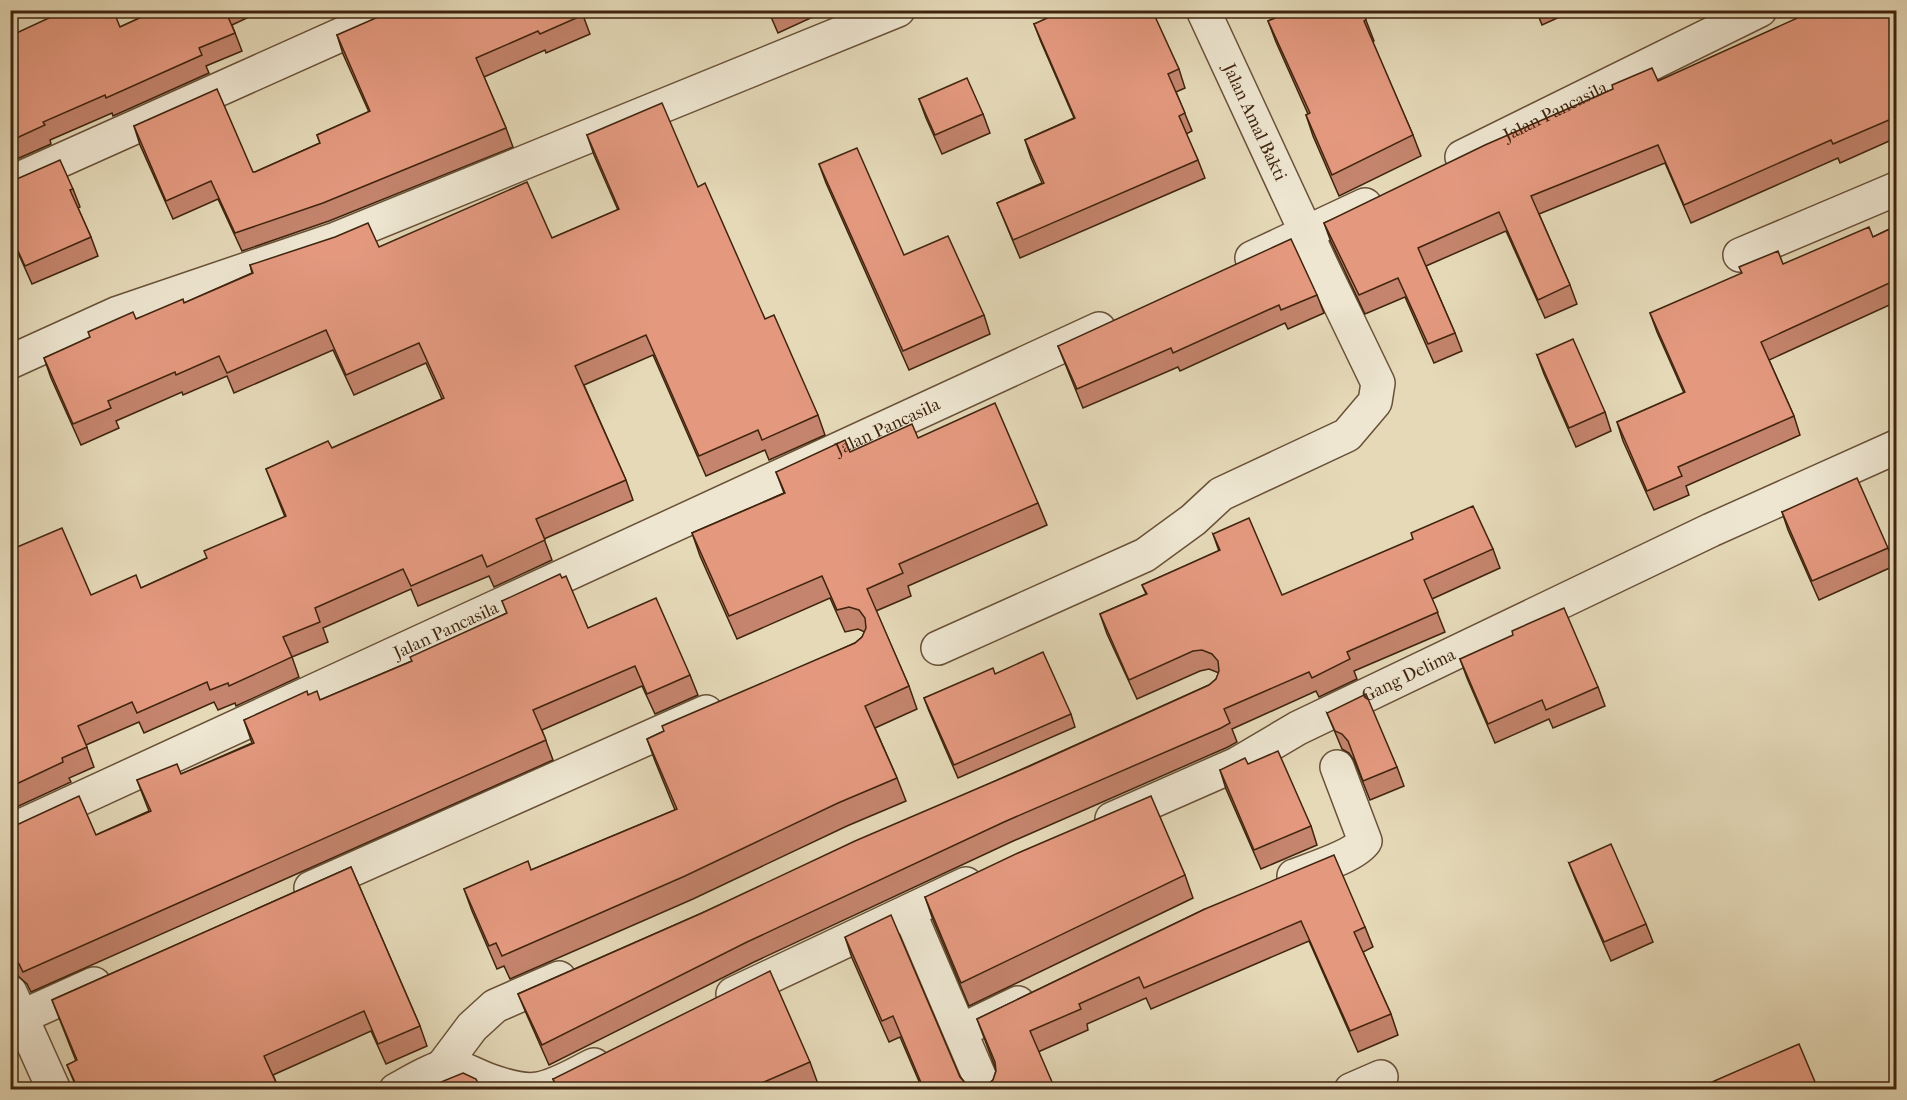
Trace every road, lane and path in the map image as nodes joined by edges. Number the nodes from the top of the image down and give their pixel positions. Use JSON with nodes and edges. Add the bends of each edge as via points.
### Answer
{"nodes":[{"id":1,"x":396,"y":10,"type":"edge"},
{"id":2,"x":898,"y":10,"type":"edge"},
{"id":3,"x":1203,"y":10,"type":"edge"},
{"id":4,"x":1760,"y":10,"type":"edge"},
{"id":5,"x":1433,"y":171,"type":"edge"},
{"id":6,"x":10,"y":183,"type":"edge"},
{"id":7,"x":1896,"y":189,"type":"edge"},
{"id":8,"x":1391,"y":192,"type":"edge"},
{"id":9,"x":1307,"y":233,"type":"junction"},
{"id":10,"x":1740,"y":255,"type":"dead end"},
{"id":11,"x":1230,"y":268,"type":"edge"},
{"id":12,"x":1122,"y":319,"type":"edge"},
{"id":13,"x":10,"y":362,"type":"edge"},
{"id":14,"x":1896,"y":447,"type":"edge"},
{"id":15,"x":938,"y":648,"type":"dead end"},
{"id":16,"x":729,"y":702,"type":"edge"},
{"id":17,"x":1337,"y":767,"type":"dead end"},
{"id":18,"x":1085,"y":830,"type":"edge"},
{"id":19,"x":10,"y":831,"type":"edge"},
{"id":20,"x":989,"y":873,"type":"edge"},
{"id":21,"x":1268,"y":887,"type":"edge"},
{"id":22,"x":283,"y":900,"type":"edge"},
{"id":23,"x":909,"y":912,"type":"junction"},
{"id":24,"x":583,"y":967,"type":"edge"},
{"id":25,"x":119,"y":973,"type":"edge"},
{"id":26,"x":1046,"y":990,"type":"edge"},
{"id":27,"x":16,"y":1005,"type":"edge"},
{"id":28,"x":710,"y":1006,"type":"edge"},
{"id":29,"x":960,"y":1031,"type":"junction"},
{"id":30,"x":617,"y":1053,"type":"edge"},
{"id":31,"x":442,"y":1067,"type":"junction"},
{"id":32,"x":1381,"y":1077,"type":"dead end"},
{"id":33,"x":54,"y":1089,"type":"edge"},
{"id":34,"x":396,"y":1089,"type":"edge"},
{"id":35,"x":985,"y":1089,"type":"edge"},
{"id":36,"x":1351,"y":1089,"type":"edge"}],
"edges":[{"from":1,"to":6,"type":"street"},
{"from":2,"to":13,"type":"street","via":[[336,239],[118,313]]},
{"from":3,"to":9,"type":"street","name":"Jalan Amal Bakti"},
{"from":4,"to":5,"type":"street","name":"Jalan Pancasila"},
{"from":7,"to":10,"type":"street"},
{"from":8,"to":9,"type":"street"},
{"from":9,"to":11,"type":"street"},
{"from":9,"to":15,"type":"street","name":"Jalan Amal Bakti","via":[[1378,383],[1375,402],[1347,435],[1221,494],[1145,555]]},
{"from":12,"to":19,"type":"street","name":"Jalan Pancasila"},
{"from":14,"to":18,"type":"street","name":"Gang Delima","via":[[1711,530],[1298,728],[1237,764]]},
{"from":16,"to":22,"type":"street"},
{"from":17,"to":21,"type":"street","via":[[1365,841],[1352,852]]},
{"from":20,"to":23,"type":"street"},
{"from":23,"to":28,"type":"street"},
{"from":23,"to":29,"type":"street"},
{"from":24,"to":31,"type":"street","via":[[495,1006],[471,1027]]},
{"from":25,"to":27,"type":"street"},
{"from":26,"to":29,"type":"street"},
{"from":27,"to":33,"type":"street"},
{"from":29,"to":35,"type":"street"},
{"from":30,"to":31,"type":"street","via":[[537,1089],[512,1087],[472,1072]]},
{"from":31,"to":34,"type":"street"},
{"from":32,"to":36,"type":"street"}]}
